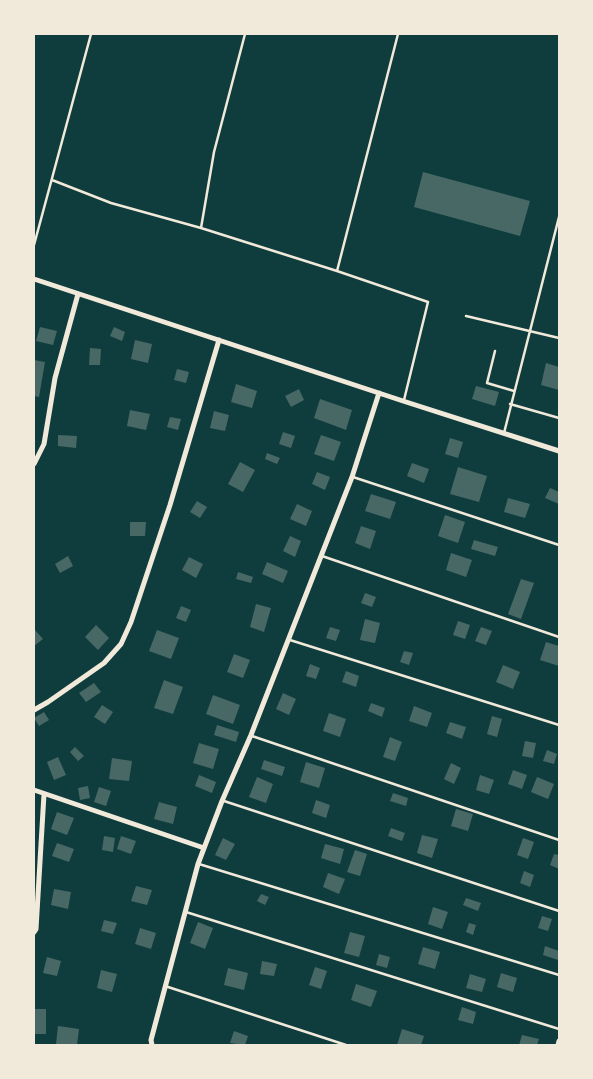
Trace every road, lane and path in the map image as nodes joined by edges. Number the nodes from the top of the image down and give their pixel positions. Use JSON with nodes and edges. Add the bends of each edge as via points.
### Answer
{"nodes":[{"id":1,"x":91,"y":34,"type":"edge"},
{"id":2,"x":245,"y":34,"type":"edge"},
{"id":3,"x":398,"y":34,"type":"edge"},
{"id":4,"x":52,"y":180,"type":"junction"},
{"id":5,"x":559,"y":217,"type":"edge"},
{"id":6,"x":201,"y":228,"type":"junction"},
{"id":7,"x":34,"y":244,"type":"edge"},
{"id":8,"x":337,"y":271,"type":"junction"},
{"id":9,"x":34,"y":279,"type":"edge"},
{"id":10,"x":78,"y":294,"type":"junction"},
{"id":11,"x":466,"y":316,"type":"dead end"},
{"id":12,"x":529,"y":330,"type":"junction"},
{"id":13,"x":559,"y":338,"type":"edge"},
{"id":14,"x":219,"y":340,"type":"junction"},
{"id":15,"x":495,"y":351,"type":"dead end"},
{"id":16,"x":514,"y":390,"type":"junction"},
{"id":17,"x":379,"y":393,"type":"junction"},
{"id":18,"x":403,"y":402,"type":"junction"},
{"id":19,"x":510,"y":404,"type":"junction"},
{"id":20,"x":559,"y":418,"type":"edge"},
{"id":21,"x":504,"y":433,"type":"junction"},
{"id":22,"x":559,"y":451,"type":"edge"},
{"id":23,"x":34,"y":464,"type":"edge"},
{"id":24,"x":352,"y":477,"type":"junction"},
{"id":25,"x":559,"y":545,"type":"edge"},
{"id":26,"x":321,"y":556,"type":"junction"},
{"id":27,"x":559,"y":637,"type":"edge"},
{"id":28,"x":288,"y":639,"type":"junction"},
{"id":29,"x":34,"y":710,"type":"edge"},
{"id":30,"x":559,"y":725,"type":"edge"},
{"id":31,"x":251,"y":735,"type":"junction"},
{"id":32,"x":34,"y":790,"type":"edge"},
{"id":33,"x":44,"y":794,"type":"junction"},
{"id":34,"x":222,"y":800,"type":"junction"},
{"id":35,"x":559,"y":840,"type":"edge"},
{"id":36,"x":204,"y":848,"type":"junction"},
{"id":37,"x":198,"y":864,"type":"junction"},
{"id":38,"x":559,"y":911,"type":"edge"},
{"id":39,"x":185,"y":912,"type":"junction"},
{"id":40,"x":34,"y":932,"type":"edge"},
{"id":41,"x":559,"y":975,"type":"edge"},
{"id":42,"x":165,"y":986,"type":"junction"},
{"id":43,"x":559,"y":1029,"type":"edge"},
{"id":44,"x":559,"y":1042,"type":"edge"},
{"id":45,"x":152,"y":1045,"type":"edge"},
{"id":46,"x":346,"y":1045,"type":"edge"},
{"id":47,"x":558,"y":1045,"type":"edge"}],
"edges":[{"from":1,"to":4,"type":"lane"},
{"from":2,"to":6,"type":"lane","via":[[214,152]]},
{"from":3,"to":8,"type":"lane"},
{"from":4,"to":6,"type":"lane","via":[[111,203]]},
{"from":4,"to":7,"type":"lane"},
{"from":5,"to":12,"type":"lane"},
{"from":6,"to":8,"type":"lane"},
{"from":8,"to":18,"type":"lane","via":[[428,302]]},
{"from":9,"to":10,"type":"street"},
{"from":10,"to":14,"type":"street"},
{"from":10,"to":23,"type":"street","via":[[55,378],[44,444]]},
{"from":11,"to":12,"type":"lane"},
{"from":12,"to":13,"type":"lane"},
{"from":12,"to":16,"type":"lane"},
{"from":14,"to":17,"type":"street"},
{"from":14,"to":29,"type":"street","via":[[170,506],[121,644],[104,663]]},
{"from":15,"to":16,"type":"lane","via":[[487,383]]},
{"from":16,"to":19,"type":"lane"},
{"from":17,"to":18,"type":"street"},
{"from":17,"to":24,"type":"street"},
{"from":18,"to":21,"type":"street"},
{"from":19,"to":20,"type":"lane"},
{"from":19,"to":21,"type":"lane"},
{"from":21,"to":22,"type":"street"},
{"from":24,"to":25,"type":"lane"},
{"from":24,"to":26,"type":"street"},
{"from":26,"to":27,"type":"lane"},
{"from":26,"to":28,"type":"street"},
{"from":28,"to":30,"type":"lane"},
{"from":28,"to":31,"type":"street"},
{"from":31,"to":34,"type":"street"},
{"from":31,"to":35,"type":"lane"},
{"from":32,"to":33,"type":"street"},
{"from":33,"to":36,"type":"street"},
{"from":33,"to":40,"type":"street"},
{"from":34,"to":36,"type":"street"},
{"from":34,"to":38,"type":"lane"},
{"from":36,"to":37,"type":"street"},
{"from":37,"to":39,"type":"street"},
{"from":37,"to":41,"type":"lane"},
{"from":39,"to":42,"type":"street"},
{"from":39,"to":43,"type":"lane"},
{"from":42,"to":45,"type":"street"},
{"from":42,"to":46,"type":"lane"},
{"from":44,"to":47,"type":"street"}]}
